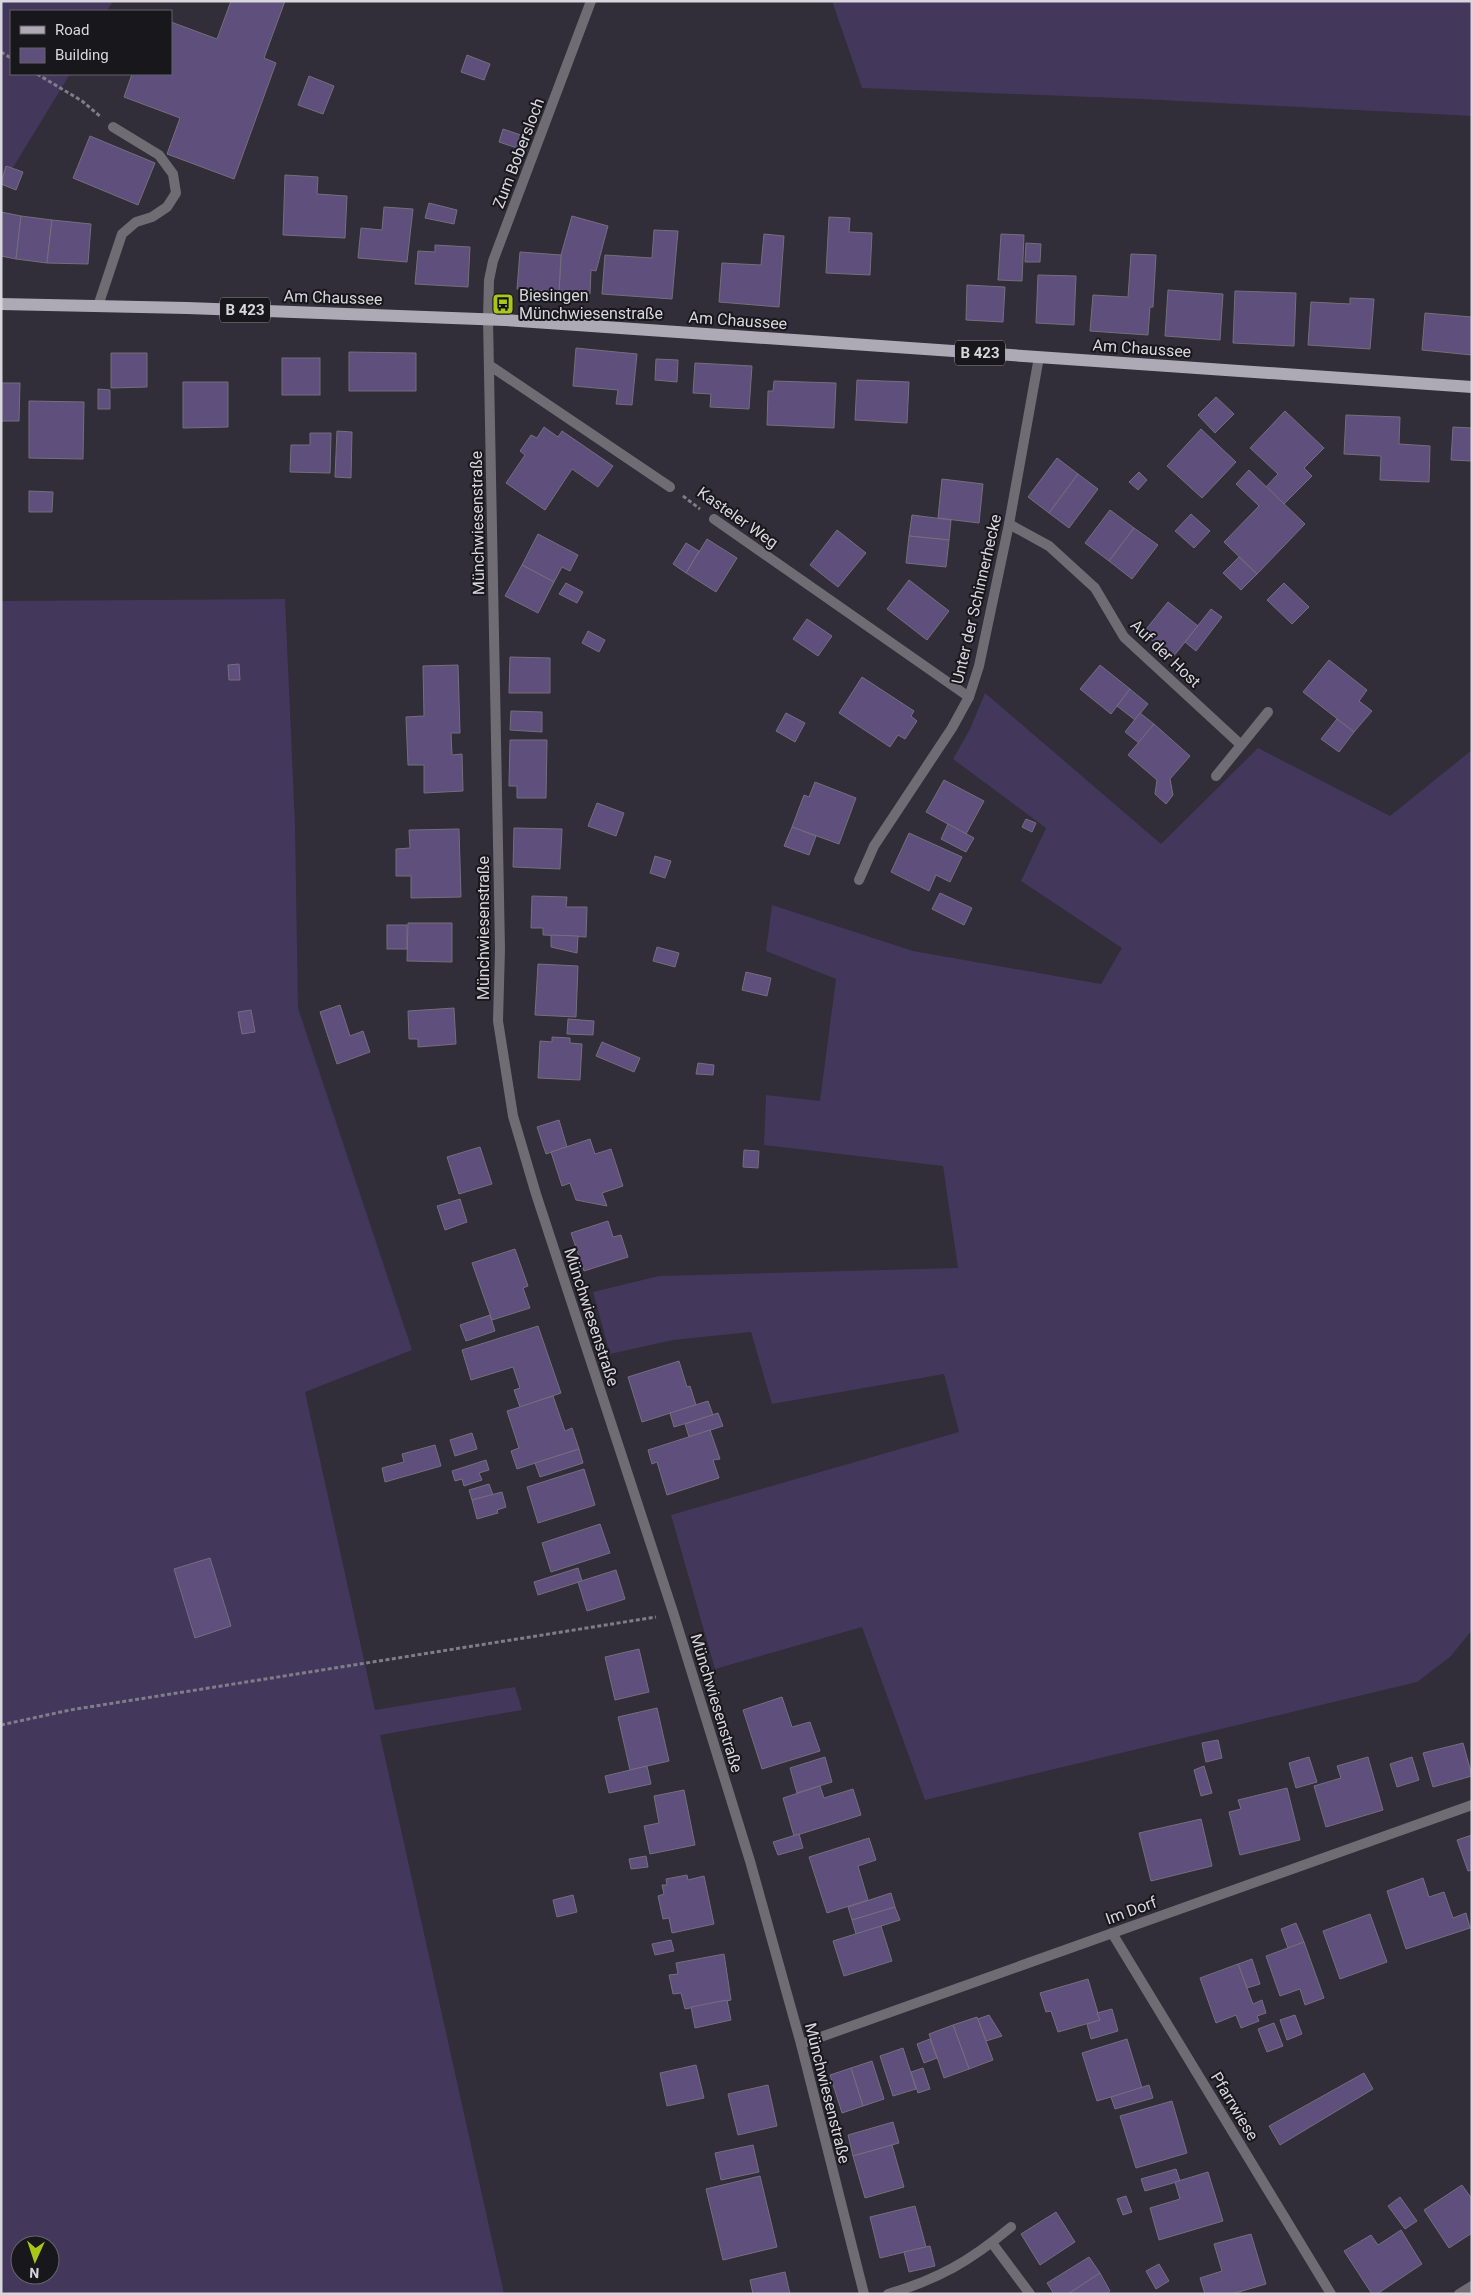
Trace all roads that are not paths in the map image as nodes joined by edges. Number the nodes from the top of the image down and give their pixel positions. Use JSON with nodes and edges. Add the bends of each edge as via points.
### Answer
{"nodes":[{"id":1,"x":591,"y":1,"type":"edge"},
{"id":2,"x":113,"y":127,"type":"road end"},
{"id":3,"x":1,"y":304,"type":"edge"},
{"id":4,"x":98,"y":306,"type":"junction"},
{"id":5,"x":488,"y":319,"type":"junction"},
{"id":6,"x":1039,"y":357,"type":"junction"},
{"id":7,"x":489,"y":365,"type":"junction"},
{"id":8,"x":1472,"y":387,"type":"edge"},
{"id":9,"x":670,"y":487,"type":"road end"},
{"id":10,"x":714,"y":519,"type":"road end"},
{"id":11,"x":1009,"y":524,"type":"junction"},
{"id":12,"x":969,"y":697,"type":"junction"},
{"id":13,"x":1268,"y":712,"type":"dead end"},
{"id":14,"x":1240,"y":744,"type":"junction"},
{"id":15,"x":1216,"y":776,"type":"dead end"},
{"id":16,"x":860,"y":880,"type":"dead end"},
{"id":17,"x":1472,"y":1805,"type":"edge"},
{"id":18,"x":1112,"y":1933,"type":"junction"},
{"id":19,"x":801,"y":2044,"type":"junction"},
{"id":20,"x":1011,"y":2227,"type":"dead end"},
{"id":21,"x":992,"y":2243,"type":"junction"},
{"id":22,"x":1472,"y":2286,"type":"edge"},
{"id":23,"x":864,"y":2294,"type":"edge"},
{"id":24,"x":888,"y":2294,"type":"edge"},
{"id":25,"x":1030,"y":2294,"type":"edge"},
{"id":26,"x":1331,"y":2294,"type":"edge"},
{"id":27,"x":1459,"y":2294,"type":"edge"}],
"edges":[{"from":1,"to":5,"type":"street","name":"Zum Bobersloch","via":[[493,261]]},
{"from":2,"to":4,"type":"street","via":[[159,155],[173,174],[176,193],[167,207],[136,222],[122,234]]},
{"from":3,"to":4,"type":"main road","name":"Am Chaussee","number":"B 423"},
{"from":4,"to":5,"type":"main road","name":"Am Chaussee","number":"B 423"},
{"from":5,"to":6,"type":"main road","name":"Am Chaussee","number":"B 423"},
{"from":5,"to":7,"type":"street","name":"Münchwiesenstraße"},
{"from":6,"to":8,"type":"main road","name":"Am Chaussee","number":"B 423"},
{"from":6,"to":11,"type":"street","name":"Unter der Schinnerhecke"},
{"from":7,"to":9,"type":"street"},
{"from":7,"to":19,"type":"street","name":"Münchwiesenstraße","via":[[500,949],[498,1021],[513,1116],[674,1614],[750,1861]]},
{"from":10,"to":12,"type":"street","name":"Kasteler Weg"},
{"from":11,"to":12,"type":"street","name":"Unter der Schinnerhecke","via":[[979,666]]},
{"from":11,"to":14,"type":"street","name":"Auf der Host","via":[[1050,546],[1095,588],[1124,637]]},
{"from":12,"to":16,"type":"street","name":"Unter der Schinnerhecke","via":[[874,846]]},
{"from":13,"to":14,"type":"street"},
{"from":14,"to":15,"type":"street"},
{"from":17,"to":18,"type":"street","name":"Im Dorf"},
{"from":18,"to":19,"type":"street","name":"Im Dorf"},
{"from":18,"to":26,"type":"street","name":"Pfarrwiese"},
{"from":19,"to":23,"type":"street","name":"Münchwiesenstraße"},
{"from":20,"to":21,"type":"street"},
{"from":21,"to":24,"type":"street","via":[[967,2262],[940,2276]]},
{"from":21,"to":25,"type":"street"},
{"from":22,"to":27,"type":"street"}]}
